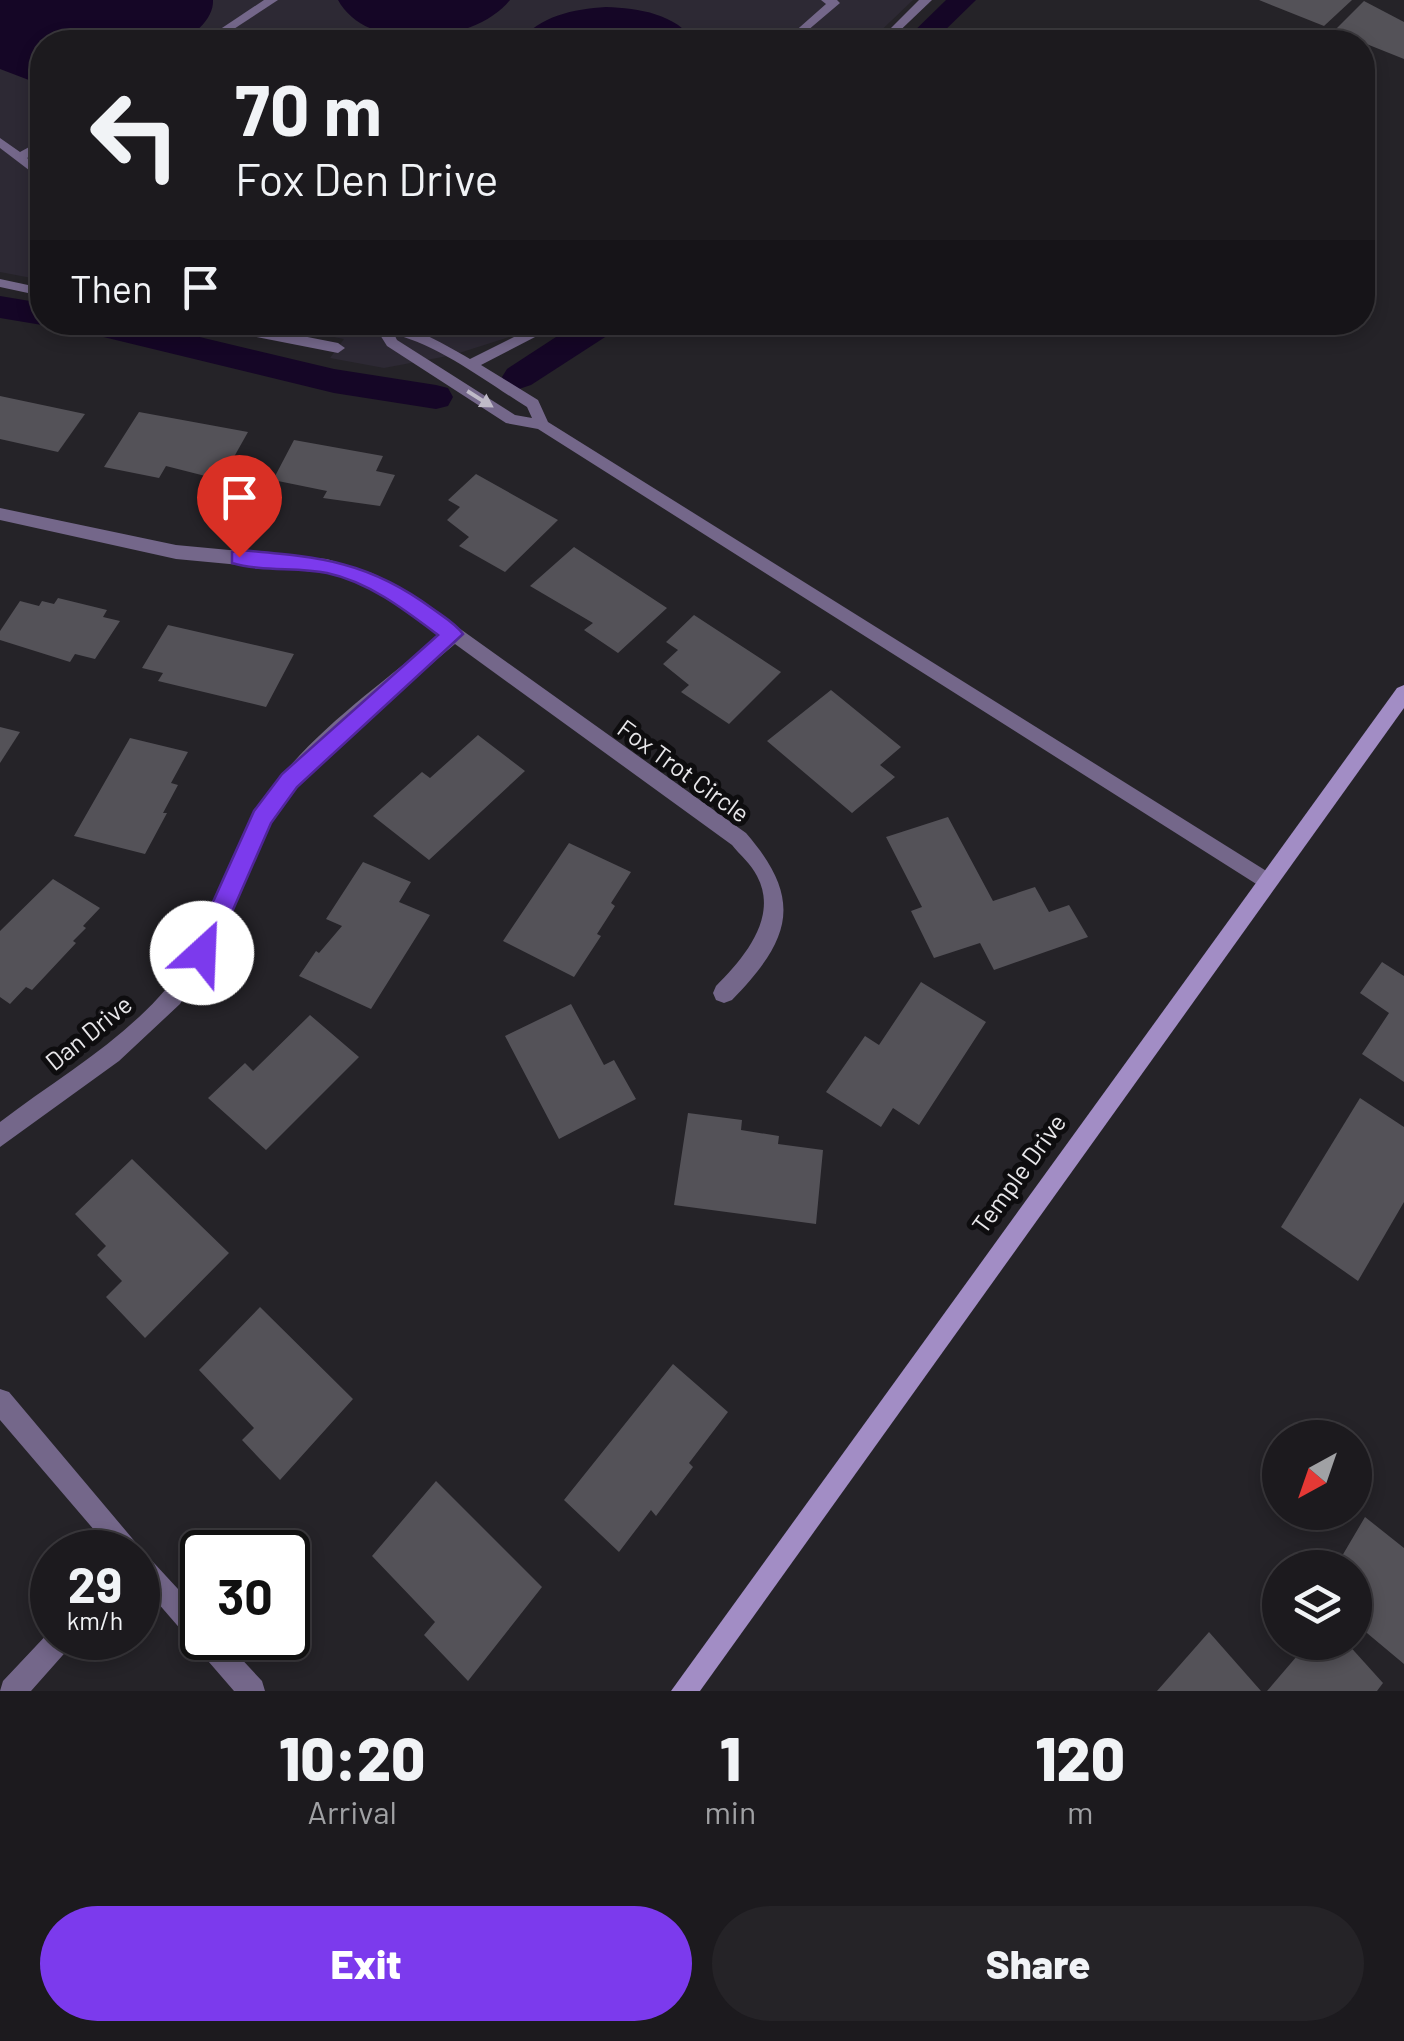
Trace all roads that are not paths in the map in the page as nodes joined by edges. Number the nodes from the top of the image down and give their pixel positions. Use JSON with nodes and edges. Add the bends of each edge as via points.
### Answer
{"nodes":[{"id":1,"x":272,"y":0,"type":"edge"},
{"id":2,"x":827,"y":0,"type":"edge"},
{"id":3,"x":926,"y":0,"type":"edge"},
{"id":4,"x":226,"y":30,"type":"edge"},
{"id":5,"x":802,"y":30,"type":"edge"},
{"id":6,"x":895,"y":30,"type":"edge"},
{"id":7,"x":0,"y":142,"type":"edge"},
{"id":8,"x":30,"y":151,"type":"edge"},
{"id":9,"x":20,"y":157,"type":"junction"},
{"id":10,"x":30,"y":166,"type":"edge"},
{"id":11,"x":0,"y":284,"type":"edge"},
{"id":12,"x":30,"y":290,"type":"edge"},
{"id":13,"x":272,"y":335,"type":"edge"},
{"id":14,"x":385,"y":335,"type":"edge"},
{"id":15,"x":414,"y":335,"type":"edge"},
{"id":16,"x":530,"y":335,"type":"edge"},
{"id":17,"x":338,"y":348,"type":"dead end"},
{"id":18,"x":470,"y":365,"type":"junction"},
{"id":19,"x":542,"y":425,"type":"junction"},
{"id":20,"x":0,"y":514,"type":"edge"},
{"id":21,"x":453,"y":634,"type":"junction"},
{"id":22,"x":1404,"y":693,"type":"edge"},
{"id":23,"x":1267,"y":881,"type":"junction"},
{"id":24,"x":724,"y":993,"type":"dead end"},
{"id":25,"x":0,"y":1136,"type":"edge"},
{"id":26,"x":0,"y":1401,"type":"edge"},
{"id":27,"x":111,"y":1530,"type":"edge"},
{"id":28,"x":160,"y":1586,"type":"edge"},
{"id":29,"x":180,"y":1609,"type":"edge"},
{"id":30,"x":41,"y":1660,"type":"edge"},
{"id":31,"x":225,"y":1660,"type":"edge"},
{"id":32,"x":13,"y":1691,"type":"edge"},
{"id":33,"x":252,"y":1691,"type":"edge"},
{"id":34,"x":684,"y":1691,"type":"edge"}],
"edges":[{"from":1,"to":4,"type":"lane"},
{"from":2,"to":5,"type":"lane","via":[[834,3]]},
{"from":3,"to":6,"type":"lane"},
{"from":7,"to":9,"type":"lane"},
{"from":8,"to":9,"type":"lane"},
{"from":9,"to":10,"type":"lane"},
{"from":11,"to":12,"type":"lane"},
{"from":13,"to":17,"type":"lane"},
{"from":14,"to":19,"type":"lane","one_way":true,"via":[[511,418]]},
{"from":15,"to":18,"type":"lane"},
{"from":16,"to":18,"type":"lane"},
{"from":18,"to":19,"type":"lane","via":[[533,404]]},
{"from":19,"to":23,"type":"lane"},
{"from":20,"to":21,"type":"street","name":"Fox Trot Circle","via":[[176,552],[328,566],[404,598]]},
{"from":21,"to":24,"type":"street","name":"Fox Trot Circle","via":[[739,839],[768,877],[773,918],[756,962]]},
{"from":21,"to":25,"type":"street","name":"Dan Drive","via":[[290,780],[262,818],[202,953],[172,996],[133,1036]]},
{"from":22,"to":23,"type":"street","name":"Temple Drive"},
{"from":23,"to":34,"type":"street","name":"Temple Drive"},
{"from":26,"to":27,"type":"street"},
{"from":28,"to":29,"type":"street"},
{"from":30,"to":32,"type":"street"},
{"from":31,"to":33,"type":"street"}]}
